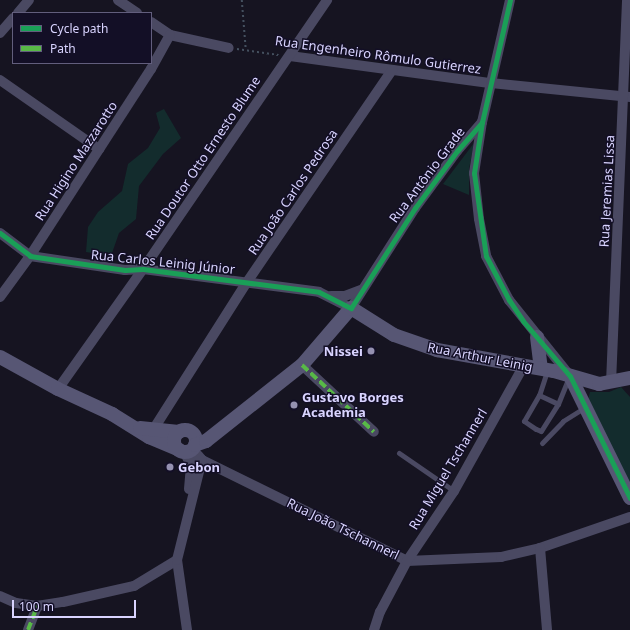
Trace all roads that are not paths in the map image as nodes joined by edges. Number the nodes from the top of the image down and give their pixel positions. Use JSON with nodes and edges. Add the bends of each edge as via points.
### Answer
{"nodes":[{"id":1,"x":29,"y":0,"type":"edge"},
{"id":2,"x":118,"y":0,"type":"edge"},
{"id":3,"x":327,"y":0,"type":"edge"},
{"id":4,"x":510,"y":0,"type":"edge"},
{"id":5,"x":627,"y":0,"type":"edge"},
{"id":6,"x":19,"y":12,"type":"edge"},
{"id":7,"x":136,"y":12,"type":"edge"},
{"id":8,"x":12,"y":19,"type":"edge"},
{"id":9,"x":152,"y":23,"type":"edge"},
{"id":10,"x":0,"y":33,"type":"edge"},
{"id":11,"x":170,"y":35,"type":"junction"},
{"id":12,"x":229,"y":48,"type":"road end"},
{"id":13,"x":290,"y":56,"type":"junction"},
{"id":14,"x":152,"y":64,"type":"edge"},
{"id":15,"x":152,"y":64,"type":"edge"},
{"id":16,"x":392,"y":70,"type":"junction"},
{"id":17,"x":0,"y":80,"type":"edge"},
{"id":18,"x":491,"y":83,"type":"junction"},
{"id":19,"x":627,"y":96,"type":"edge"},
{"id":20,"x":482,"y":122,"type":"junction"},
{"id":21,"x":99,"y":149,"type":"junction"},
{"id":22,"x":0,"y":233,"type":"edge"},
{"id":23,"x":30,"y":256,"type":"junction"},
{"id":24,"x":143,"y":269,"type":"junction"},
{"id":25,"x":247,"y":282,"type":"junction"},
{"id":26,"x":362,"y":290,"type":"junction"},
{"id":27,"x":328,"y":295,"type":"junction"},
{"id":28,"x":0,"y":297,"type":"edge"},
{"id":29,"x":351,"y":308,"type":"junction"},
{"id":30,"x":537,"y":337,"type":"junction"},
{"id":31,"x":0,"y":357,"type":"edge"},
{"id":32,"x":302,"y":365,"type":"junction"},
{"id":33,"x":524,"y":365,"type":"junction"},
{"id":34,"x":544,"y":369,"type":"junction"},
{"id":35,"x":570,"y":376,"type":"junction"},
{"id":36,"x":629,"y":379,"type":"edge"},
{"id":37,"x":611,"y":383,"type":"junction"},
{"id":38,"x":58,"y":389,"type":"junction"},
{"id":39,"x":539,"y":395,"type":"junction"},
{"id":40,"x":558,"y":404,"type":"junction"},
{"id":41,"x":585,"y":407,"type":"junction"},
{"id":42,"x":136,"y":427,"type":"junction"},
{"id":43,"x":153,"y":430,"type":"junction"},
{"id":44,"x":374,"y":432,"type":"dead end"},
{"id":45,"x":542,"y":443,"type":"dead end"},
{"id":46,"x":188,"y":448,"type":"junction"},
{"id":47,"x":400,"y":453,"type":"dead end"},
{"id":48,"x":202,"y":460,"type":"junction"},
{"id":49,"x":454,"y":491,"type":"junction"},
{"id":50,"x":630,"y":498,"type":"edge"},
{"id":51,"x":630,"y":517,"type":"edge"},
{"id":52,"x":187,"y":519,"type":"junction"},
{"id":53,"x":540,"y":548,"type":"junction"},
{"id":54,"x":177,"y":560,"type":"junction"},
{"id":55,"x":407,"y":561,"type":"junction"},
{"id":56,"x":0,"y":596,"type":"edge"},
{"id":57,"x":37,"y":606,"type":"junction"},
{"id":58,"x":28,"y":630,"type":"edge"},
{"id":59,"x":187,"y":630,"type":"edge"},
{"id":60,"x":374,"y":630,"type":"edge"},
{"id":61,"x":547,"y":630,"type":"edge"}],
"edges":[{"from":1,"to":6,"type":"street"},
{"from":2,"to":7,"type":"street"},
{"from":3,"to":13,"type":"street","name":"Rua Doutor Otto Ernesto Blume"},
{"from":4,"to":18,"type":"street","name":"Rua Antônio Grade"},
{"from":5,"to":19,"type":"street","name":"Rua Jeremias Lissa"},
{"from":8,"to":10,"type":"street"},
{"from":9,"to":11,"type":"street"},
{"from":11,"to":12,"type":"street"},
{"from":11,"to":15,"type":"street","name":"Rua Higino Mazzarotto"},
{"from":13,"to":16,"type":"street","name":"Rua Engenheiro Rômulo Gutierrez"},
{"from":13,"to":24,"type":"street","name":"Rua Doutor Otto Ernesto Blume"},
{"from":14,"to":21,"type":"street","name":"Rua Higino Mazzarotto"},
{"from":16,"to":18,"type":"street","name":"Rua Engenheiro Rômulo Gutierrez"},
{"from":16,"to":25,"type":"street","name":"Rua João Carlos Pedrosa"},
{"from":17,"to":21,"type":"street"},
{"from":18,"to":19,"type":"street","name":"Rua Engenheiro Rômulo Gutierrez"},
{"from":18,"to":20,"type":"street","name":"Rua Antônio Grade"},
{"from":19,"to":37,"type":"street","name":"Rua Jeremias Lissa"},
{"from":20,"to":26,"type":"street","name":"Rua Antônio Grade","via":[[438,175]]},
{"from":20,"to":30,"type":"street","via":[[474,173],[486,256],[509,300]]},
{"from":21,"to":23,"type":"street","name":"Rua Higino Mazzarotto"},
{"from":22,"to":23,"type":"street","name":"Rua Carlos Leinig Júnior"},
{"from":23,"to":24,"type":"street","name":"Rua Carlos Leinig Júnior","via":[[125,270]]},
{"from":23,"to":28,"type":"street","name":"Rua Higino Mazzarotto"},
{"from":24,"to":25,"type":"street","name":"Rua Carlos Leinig Júnior"},
{"from":24,"to":38,"type":"street","name":"Rua Doutor Otto Ernesto Blume"},
{"from":25,"to":27,"type":"street","name":"Rua Carlos Leinig Júnior"},
{"from":25,"to":43,"type":"street","name":"Rua João Carlos Pedrosa"},
{"from":26,"to":27,"type":"street","name":"Rua Carlos Leinig Júnior","via":[[345,296]]},
{"from":26,"to":29,"type":"street","name":"Rua Antônio Grade"},
{"from":27,"to":29,"type":"street","name":"Rua Carlos Leinig Júnior"},
{"from":29,"to":32,"type":"main road","name":"Rua Antônio Grade"},
{"from":29,"to":33,"type":"main road","name":"Rua Arthur Leinig","via":[[394,335],[410,341],[454,354]]},
{"from":30,"to":34,"type":"main road"},
{"from":30,"to":35,"type":"street"},
{"from":31,"to":38,"type":"main road","name":"Rua João Tschannerl"},
{"from":32,"to":44,"type":"street"},
{"from":32,"to":46,"type":"main road","name":"Rua Antônio Grade","via":[[206,441]]},
{"from":33,"to":34,"type":"main road","name":"Rua Arthur Leinig"},
{"from":33,"to":49,"type":"street","name":"Rua Miguel Tschannerl"},
{"from":34,"to":35,"type":"main road","name":"Rua Arthur Leinig"},
{"from":34,"to":39,"type":"lane"},
{"from":35,"to":37,"type":"main road","name":"Rua Arthur Leinig","via":[[599,384]]},
{"from":35,"to":40,"type":"lane"},
{"from":35,"to":41,"type":"main road"},
{"from":36,"to":37,"type":"main road","name":"Rua Arthur Leinig"},
{"from":38,"to":42,"type":"main road","name":"Rua João Tschannerl"},
{"from":39,"to":40,"type":"lane"},
{"from":39,"to":40,"type":"lane","via":[[524,421],[541,431]]},
{"from":41,"to":45,"type":"lane","via":[[563,421]]},
{"from":41,"to":50,"type":"main road"},
{"from":42,"to":43,"type":"main road","name":"Rua João Tschannerl"},
{"from":42,"to":46,"type":"main road","name":"Rua João Tschannerl","via":[[149,437]]},
{"from":43,"to":46,"type":"main road","name":"Rua João Tschannerl","via":[[179,432],[175,439]]},
{"from":46,"to":48,"type":"street","name":"Rua João Tschannerl"},
{"from":46,"to":52,"type":"street","via":[[191,466]]},
{"from":47,"to":49,"type":"lane"},
{"from":48,"to":52,"type":"street"},
{"from":48,"to":55,"type":"street","name":"Rua João Tschannerl"},
{"from":49,"to":55,"type":"street","name":"Rua Miguel Tschannerl"},
{"from":51,"to":53,"type":"street","name":"Rua João Tschannerl"},
{"from":52,"to":54,"type":"street"},
{"from":53,"to":55,"type":"street","name":"Rua João Tschannerl","via":[[501,557]]},
{"from":53,"to":61,"type":"street"},
{"from":54,"to":57,"type":"street","via":[[134,586]]},
{"from":54,"to":59,"type":"street"},
{"from":55,"to":60,"type":"street","name":"Rua Miguel Tschannerl","via":[[380,612]]},
{"from":56,"to":57,"type":"street","via":[[16,603]]},
{"from":57,"to":58,"type":"street"}]}
